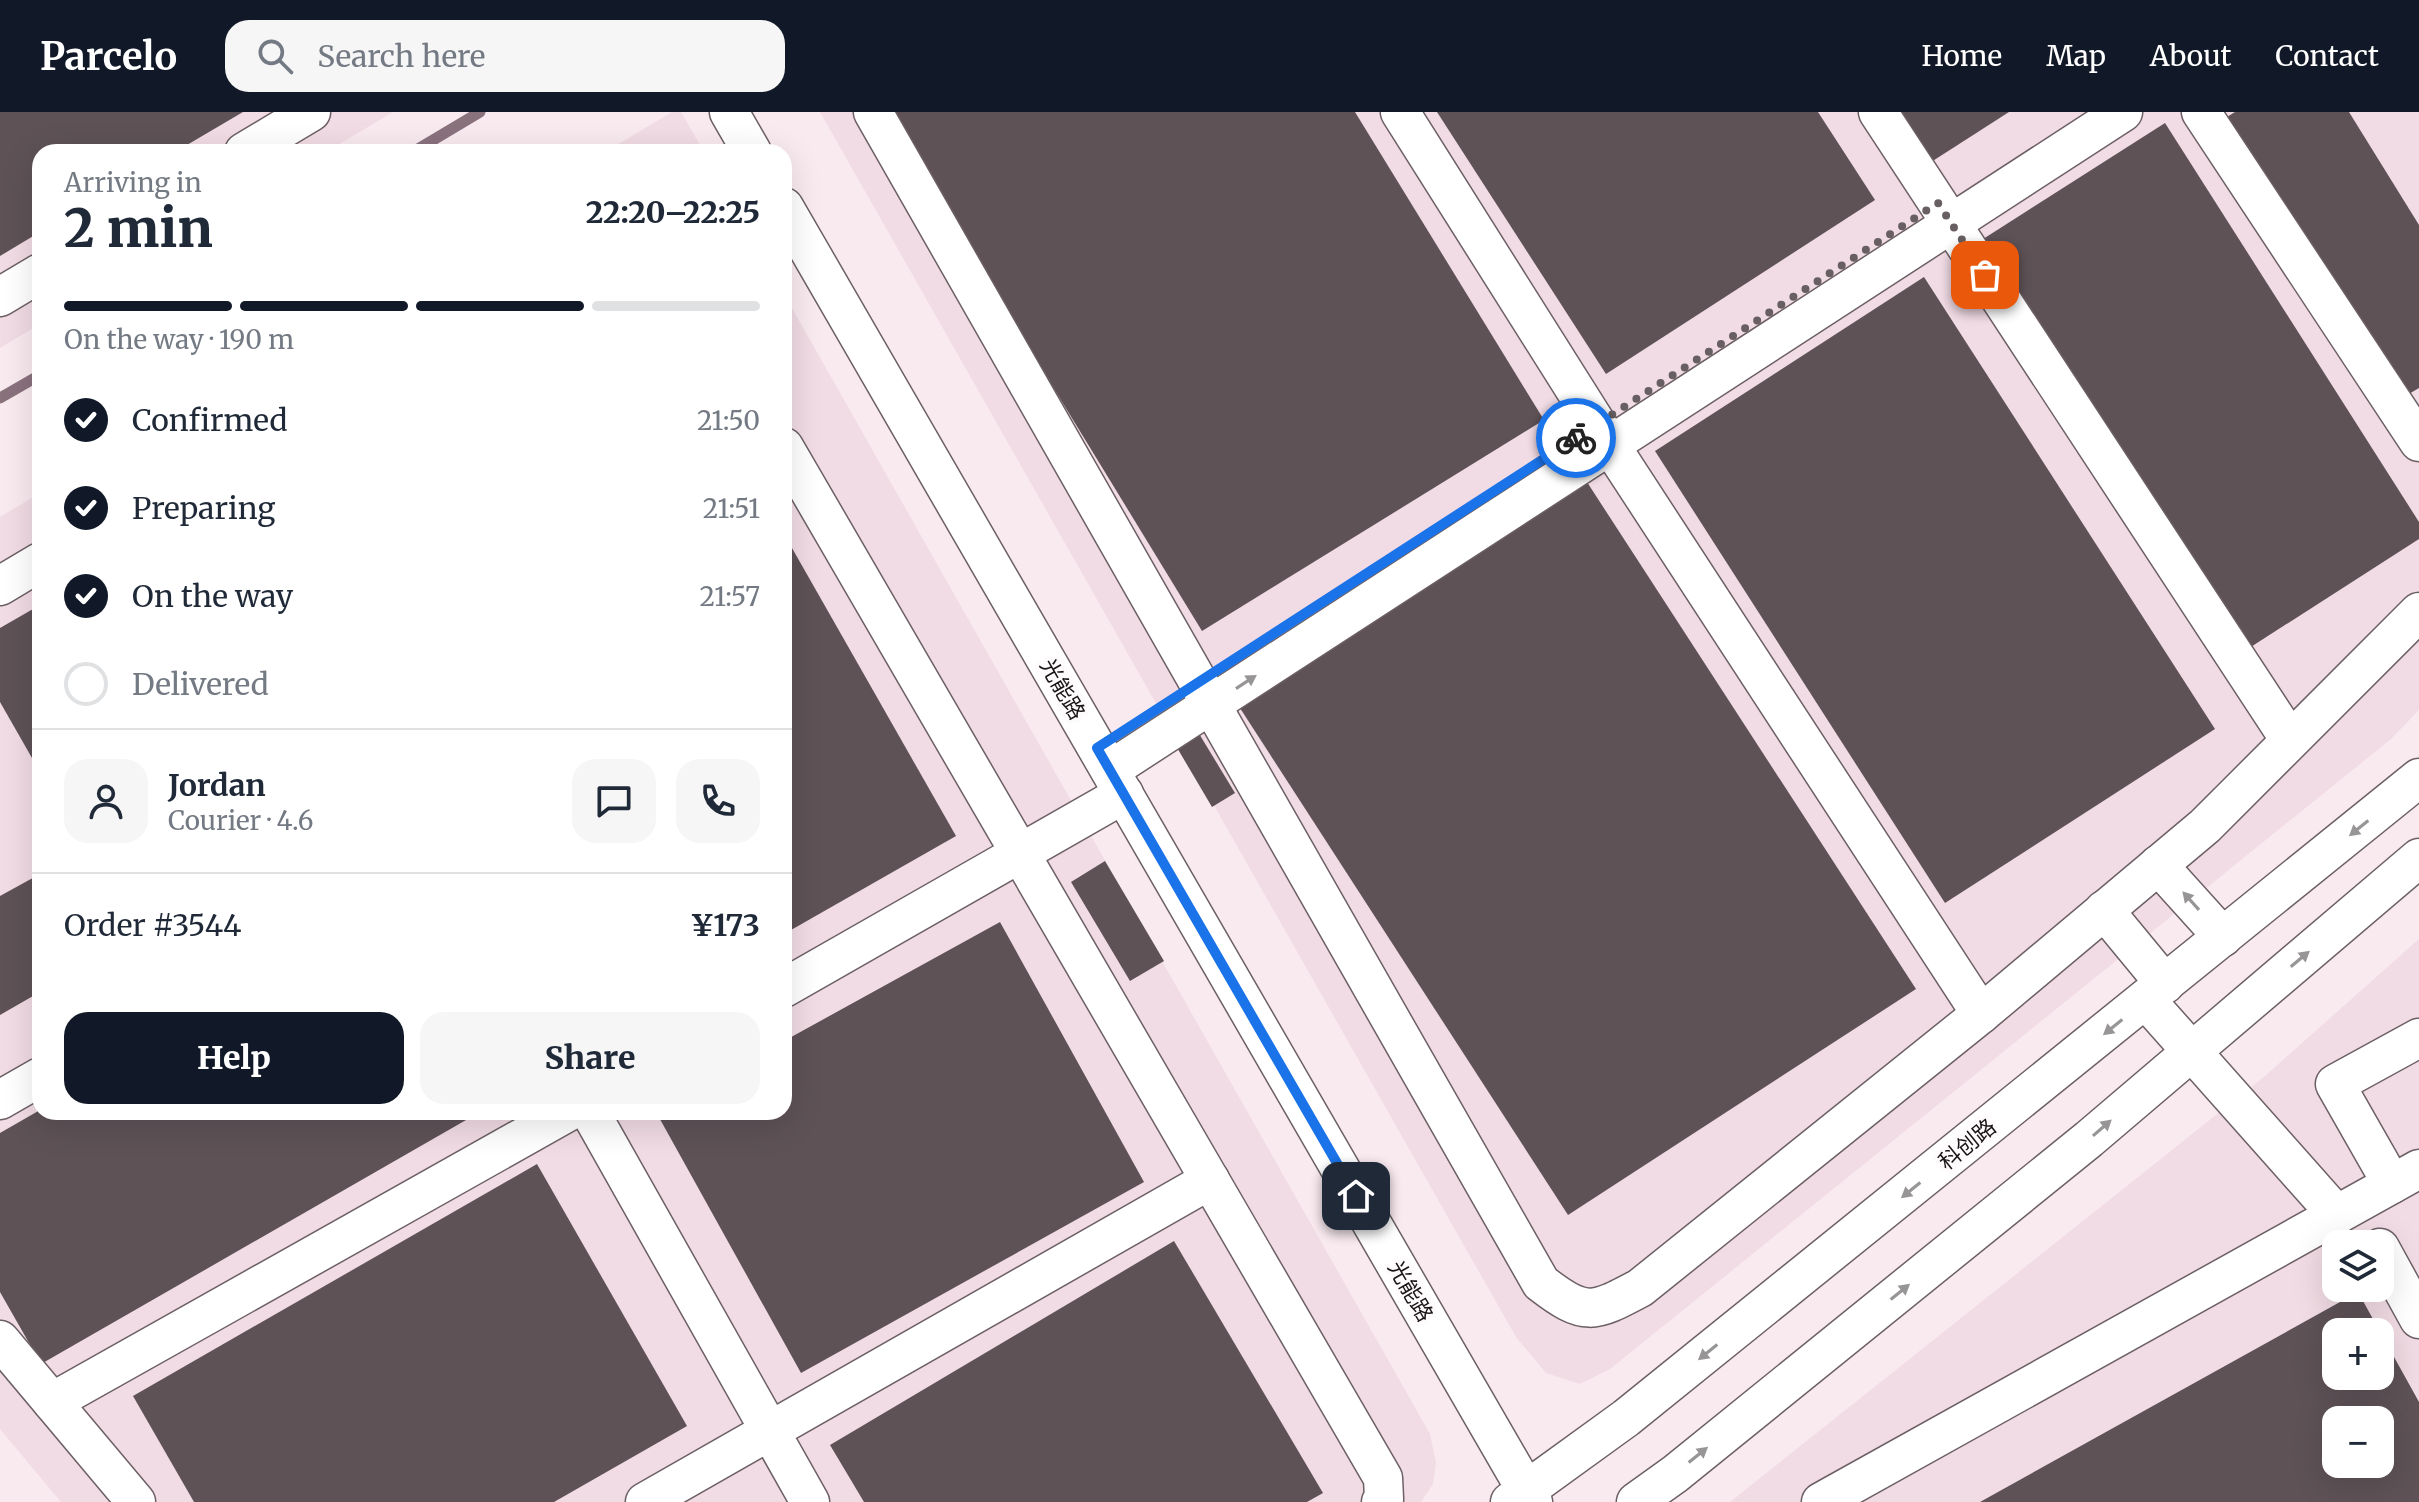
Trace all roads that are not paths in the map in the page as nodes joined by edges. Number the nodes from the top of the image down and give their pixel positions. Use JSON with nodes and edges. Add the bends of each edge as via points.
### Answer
{"nodes":[{"id":1,"x":311,"y":112,"type":"edge"},
{"id":2,"x":873,"y":112,"type":"edge"},
{"id":3,"x":1400,"y":112,"type":"edge"},
{"id":4,"x":1878,"y":112,"type":"edge"},
{"id":5,"x":2079,"y":112,"type":"edge"},
{"id":6,"x":2123,"y":112,"type":"edge"},
{"id":7,"x":2201,"y":112,"type":"edge"},
{"id":8,"x":257,"y":144,"type":"edge"},
{"id":9,"x":1944,"y":214,"type":"junction"},
{"id":10,"x":792,"y":221,"type":"edge"},
{"id":11,"x":32,"y":278,"type":"edge"},
{"id":12,"x":0,"y":297,"type":"edge"},
{"id":13,"x":1604,"y":435,"type":"junction"},
{"id":14,"x":2419,"y":442,"type":"edge"},
{"id":15,"x":792,"y":461,"type":"edge"},
{"id":16,"x":32,"y":567,"type":"edge"},
{"id":17,"x":0,"y":586,"type":"edge"},
{"id":18,"x":2419,"y":612,"type":"edge"},
{"id":19,"x":1205,"y":693,"type":"junction"},
{"id":20,"x":2290,"y":740,"type":"junction"},
{"id":21,"x":1110,"y":771,"type":"junction"},
{"id":22,"x":2419,"y":778,"type":"edge"},
{"id":23,"x":1020,"y":853,"type":"junction"},
{"id":24,"x":2419,"y":858,"type":"edge"},
{"id":25,"x":2158,"y":865,"type":"junction"},
{"id":26,"x":2104,"y":910,"type":"junction"},
{"id":27,"x":2223,"y":937,"type":"junction"},
{"id":28,"x":792,"y":983,"type":"edge"},
{"id":29,"x":2156,"y":992,"type":"junction"},
{"id":30,"x":1981,"y":1014,"type":"junction"},
{"id":31,"x":2419,"y":1038,"type":"edge"},
{"id":32,"x":2192,"y":1051,"type":"junction"},
{"id":33,"x":32,"y":1082,"type":"edge"},
{"id":34,"x":0,"y":1100,"type":"edge"},
{"id":35,"x":554,"y":1120,"type":"edge"},
{"id":36,"x":594,"y":1120,"type":"edge"},
{"id":37,"x":2406,"y":1176,"type":"edge"},
{"id":38,"x":1210,"y":1180,"type":"junction"},
{"id":39,"x":2347,"y":1209,"type":"junction"},
{"id":40,"x":2365,"y":1230,"type":"edge"},
{"id":41,"x":2394,"y":1273,"type":"edge"},
{"id":42,"x":2419,"y":1319,"type":"edge"},
{"id":43,"x":0,"y":1340,"type":"edge"},
{"id":44,"x":52,"y":1402,"type":"junction"},
{"id":45,"x":770,"y":1432,"type":"junction"},
{"id":46,"x":1523,"y":1498,"type":"edge"},
{"id":47,"x":136,"y":1502,"type":"edge"},
{"id":48,"x":645,"y":1502,"type":"edge"},
{"id":49,"x":810,"y":1502,"type":"edge"},
{"id":50,"x":1381,"y":1502,"type":"edge"},
{"id":51,"x":1636,"y":1502,"type":"edge"},
{"id":52,"x":1821,"y":1502,"type":"edge"}],
"edges":[{"from":1,"to":8,"type":"street"},
{"from":2,"to":19,"type":"street"},
{"from":3,"to":13,"type":"street"},
{"from":4,"to":9,"type":"street"},
{"from":5,"to":9,"type":"street"},
{"from":6,"to":9,"type":"street"},
{"from":7,"to":14,"type":"street"},
{"from":9,"to":13,"type":"street"},
{"from":9,"to":20,"type":"street"},
{"from":10,"to":21,"type":"street","name":"光能路"},
{"from":11,"to":12,"type":"street"},
{"from":13,"to":19,"type":"street"},
{"from":13,"to":30,"type":"street"},
{"from":15,"to":23,"type":"street"},
{"from":16,"to":17,"type":"street"},
{"from":18,"to":20,"type":"street"},
{"from":19,"to":21,"type":"street"},
{"from":19,"to":30,"type":"street","via":[[1541,1283],[1563,1300],[1590,1310],[1640,1288]]},
{"from":20,"to":25,"type":"street"},
{"from":21,"to":23,"type":"street"},
{"from":21,"to":46,"type":"street","name":"光能路"},
{"from":22,"to":27,"type":"street","name":"科创路","one_way":true},
{"from":23,"to":28,"type":"street"},
{"from":23,"to":38,"type":"street"},
{"from":32,"to":24,"type":"street","one_way":true},
{"from":25,"to":26,"type":"street"},
{"from":27,"to":25,"type":"street","one_way":true},
{"from":26,"to":29,"type":"street"},
{"from":26,"to":30,"type":"street"},
{"from":27,"to":29,"type":"street","name":"科创路"},
{"from":29,"to":32,"type":"street"},
{"from":29,"to":46,"type":"street","name":"科创路","one_way":true},
{"from":31,"to":37,"type":"street","via":[[2335,1084]]},
{"from":32,"to":39,"type":"street"},
{"from":51,"to":32,"type":"street","one_way":true},
{"from":33,"to":34,"type":"street"},
{"from":35,"to":44,"type":"street"},
{"from":36,"to":45,"type":"street"},
{"from":37,"to":39,"type":"street"},
{"from":38,"to":45,"type":"street"},
{"from":38,"to":50,"type":"street","via":[[1383,1478]]},
{"from":39,"to":40,"type":"street"},
{"from":39,"to":52,"type":"street"},
{"from":41,"to":42,"type":"street"},
{"from":43,"to":44,"type":"street"},
{"from":44,"to":47,"type":"street"},
{"from":45,"to":48,"type":"street"},
{"from":45,"to":49,"type":"street"}]}
